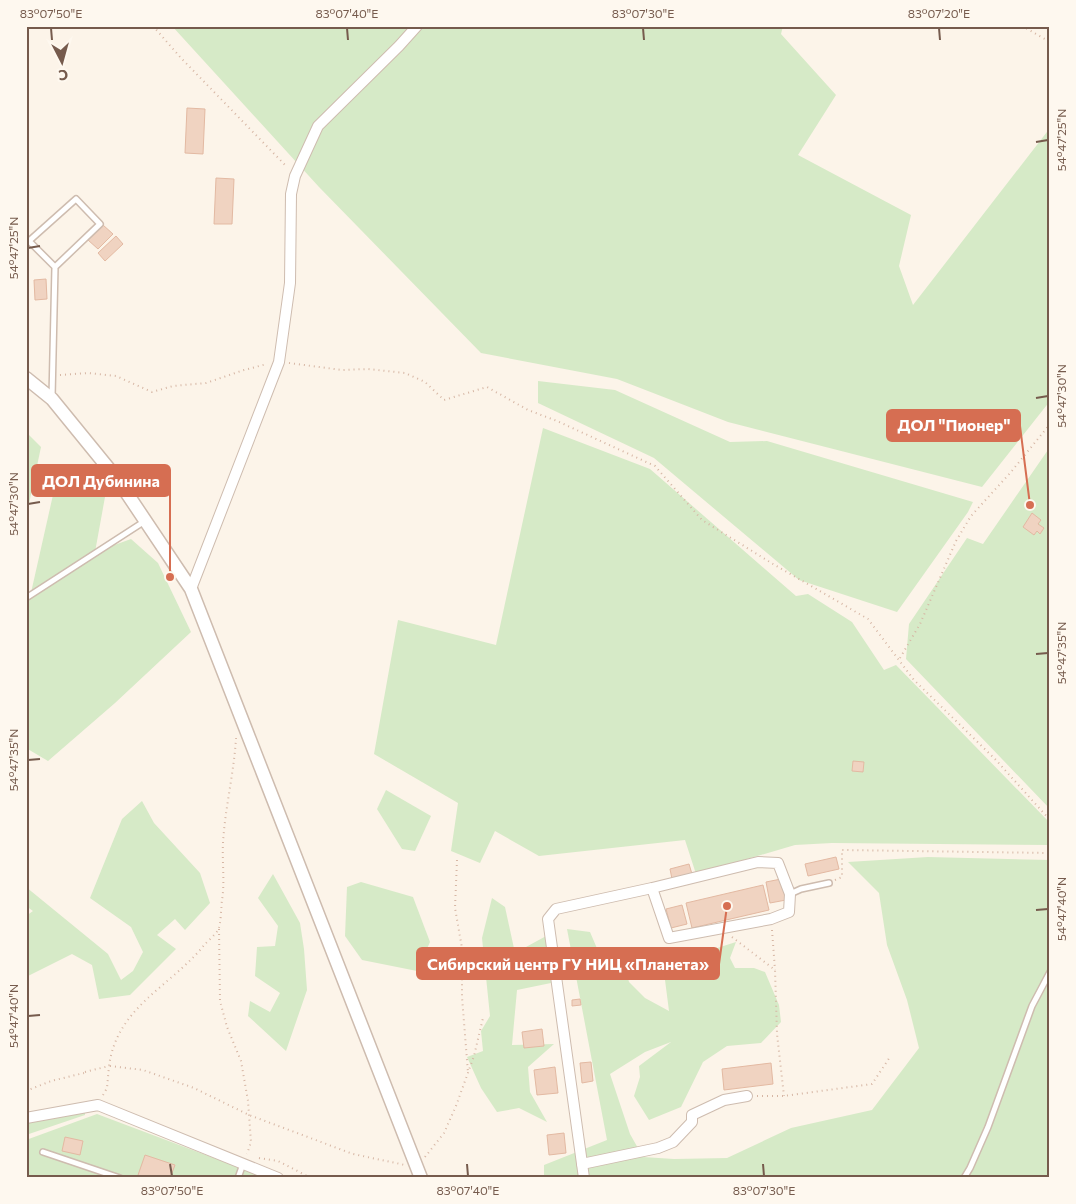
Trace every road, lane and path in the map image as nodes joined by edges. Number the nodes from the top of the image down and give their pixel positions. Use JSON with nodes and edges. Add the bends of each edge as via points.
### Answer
{"nodes":[{"id":1,"x":152,"y":26,"type":"edge"},
{"id":2,"x":418,"y":26,"type":"edge"},
{"id":3,"x":1022,"y":26,"type":"edge"},
{"id":4,"x":1050,"y":42,"type":"edge"},
{"id":5,"x":295,"y":176,"type":"junction"},
{"id":6,"x":55,"y":268,"type":"junction"},
{"id":7,"x":279,"y":362,"type":"junction"},
{"id":8,"x":52,"y":375,"type":"junction"},
{"id":9,"x":26,"y":378,"type":"edge"},
{"id":10,"x":52,"y":399,"type":"junction"},
{"id":11,"x":1050,"y":424,"type":"edge"},
{"id":12,"x":145,"y":521,"type":"junction"},
{"id":13,"x":191,"y":589,"type":"junction"},
{"id":14,"x":26,"y":598,"type":"edge"},
{"id":15,"x":899,"y":658,"type":"junction"},
{"id":16,"x":236,"y":732,"type":"dead end"},
{"id":17,"x":1050,"y":820,"type":"edge"},
{"id":18,"x":1050,"y":853,"type":"edge"},
{"id":19,"x":457,"y":860,"type":"dead end"},
{"id":20,"x":829,"y":883,"type":"joint"},
{"id":21,"x":652,"y":888,"type":"junction"},
{"id":22,"x":790,"y":894,"type":"junction"},
{"id":23,"x":771,"y":919,"type":"junction"},
{"id":24,"x":218,"y":929,"type":"junction"},
{"id":25,"x":721,"y":929,"type":"junction"},
{"id":26,"x":775,"y":970,"type":"junction"},
{"id":27,"x":1050,"y":972,"type":"edge"},
{"id":28,"x":483,"y":1018,"type":"dead end"},
{"id":29,"x":890,"y":1057,"type":"dead end"},
{"id":30,"x":109,"y":1066,"type":"junction"},
{"id":31,"x":84,"y":1072,"type":"dead end"},
{"id":32,"x":468,"y":1073,"type":"junction"},
{"id":33,"x":26,"y":1091,"type":"edge"},
{"id":34,"x":747,"y":1096,"type":"joint"},
{"id":35,"x":784,"y":1096,"type":"junction"},
{"id":36,"x":98,"y":1105,"type":"junction"},
{"id":37,"x":249,"y":1115,"type":"junction"},
{"id":38,"x":26,"y":1118,"type":"edge"},
{"id":39,"x":42,"y":1152,"type":"dead end"},
{"id":40,"x":243,"y":1163,"type":"junction"},
{"id":41,"x":582,"y":1164,"type":"junction"},
{"id":42,"x":419,"y":1172,"type":"edge"},
{"id":43,"x":120,"y":1178,"type":"edge"},
{"id":44,"x":238,"y":1178,"type":"edge"},
{"id":45,"x":278,"y":1178,"type":"edge"},
{"id":46,"x":311,"y":1178,"type":"edge"},
{"id":47,"x":584,"y":1178,"type":"edge"},
{"id":48,"x":964,"y":1178,"type":"edge"}],
"edges":[{"from":1,"to":5,"type":"path"},
{"from":2,"to":5,"type":"street","via":[[318,126]]},
{"from":3,"to":4,"type":"path"},
{"from":5,"to":7,"type":"street","via":[[290,283]]},
{"from":6,"to":6,"type":"lane","via":[[29,241],[76,199],[100,224]]},
{"from":6,"to":8,"type":"lane"},
{"from":7,"to":8,"type":"path","via":[[206,383],[152,392],[116,376],[88,373]]},
{"from":7,"to":13,"type":"street"},
{"from":7,"to":15,"type":"path","via":[[405,373],[425,382],[444,400],[487,387],[528,410],[655,466],[702,520],[868,619]]},
{"from":8,"to":10,"type":"lane"},
{"from":9,"to":10,"type":"street"},
{"from":10,"to":12,"type":"street","via":[[118,480]]},
{"from":11,"to":15,"type":"path","via":[[971,516],[956,541],[920,624]]},
{"from":12,"to":13,"type":"street"},
{"from":12,"to":14,"type":"lane"},
{"from":13,"to":42,"type":"street"},
{"from":15,"to":17,"type":"path","via":[[914,680],[995,759]]},
{"from":16,"to":24,"type":"path","via":[[224,826],[224,894]]},
{"from":18,"to":20,"type":"path","via":[[842,850],[842,877]]},
{"from":19,"to":32,"type":"path","via":[[455,908],[462,948]]},
{"from":20,"to":22,"type":"lane"},
{"from":21,"to":22,"type":"street","via":[[758,862],[778,863]]},
{"from":21,"to":25,"type":"street","via":[[669,938]]},
{"from":21,"to":41,"type":"street","via":[[556,909],[548,919]]},
{"from":22,"to":23,"type":"street","via":[[789,912]]},
{"from":23,"to":25,"type":"street"},
{"from":23,"to":26,"type":"path"},
{"from":24,"to":30,"type":"path","via":[[196,956],[155,990],[127,1019],[111,1051]]},
{"from":24,"to":37,"type":"path","via":[[220,1000],[241,1061]]},
{"from":25,"to":26,"type":"path"},
{"from":26,"to":35,"type":"path","via":[[777,1034]]},
{"from":27,"to":48,"type":"lane","via":[[1032,1006],[988,1128]]},
{"from":28,"to":32,"type":"path"},
{"from":29,"to":35,"type":"path","via":[[872,1084]]},
{"from":30,"to":31,"type":"path"},
{"from":30,"to":33,"type":"path"},
{"from":30,"to":36,"type":"path","via":[[107,1088]]},
{"from":30,"to":37,"type":"path","via":[[142,1070],[177,1082]]},
{"from":32,"to":42,"type":"path","via":[[444,1133]]},
{"from":34,"to":35,"type":"path"},
{"from":34,"to":41,"type":"street","via":[[724,1100],[692,1115],[692,1122],[673,1142]]},
{"from":36,"to":38,"type":"street"},
{"from":36,"to":40,"type":"street"},
{"from":37,"to":40,"type":"path","via":[[251,1142]]},
{"from":37,"to":42,"type":"path","via":[[353,1154]]},
{"from":39,"to":43,"type":"lane"},
{"from":40,"to":44,"type":"lane"},
{"from":40,"to":45,"type":"street"},
{"from":40,"to":46,"type":"path","via":[[257,1158],[278,1161]]},
{"from":41,"to":47,"type":"street"}]}
